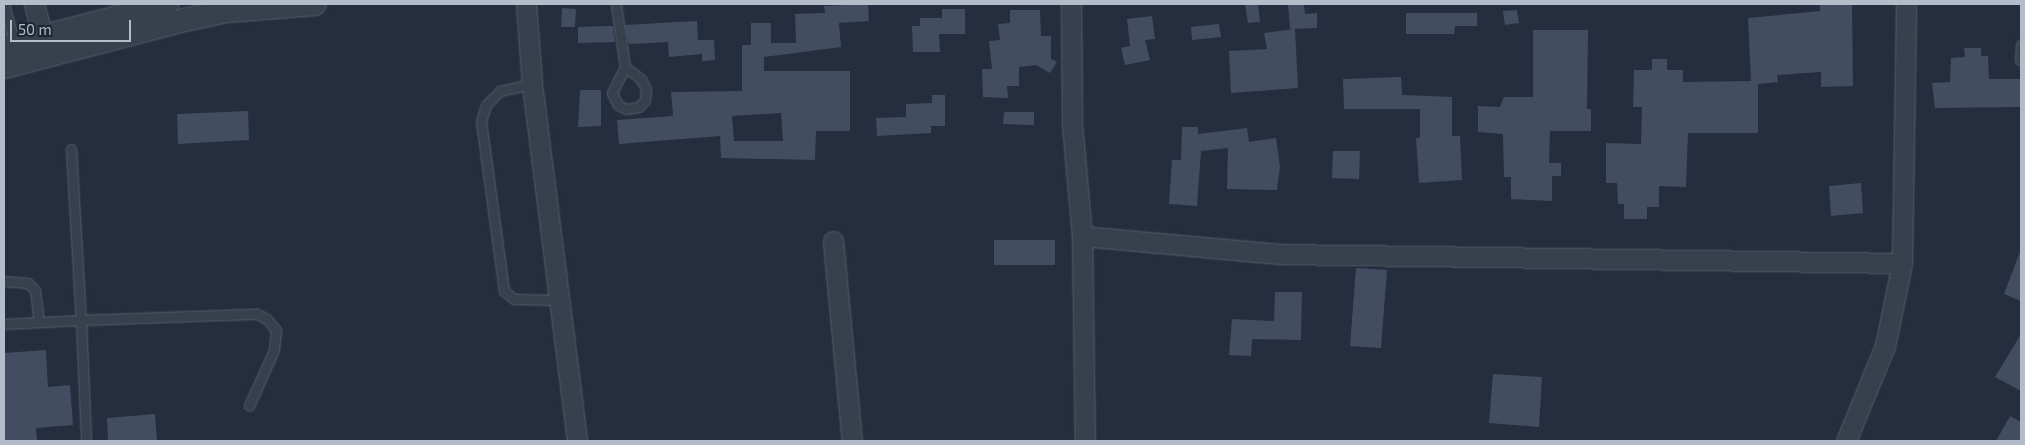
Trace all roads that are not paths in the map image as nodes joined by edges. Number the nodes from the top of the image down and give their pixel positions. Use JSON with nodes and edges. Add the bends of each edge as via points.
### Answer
{"nodes":[{"id":1,"x":4,"y":4,"type":"edge"},
{"id":2,"x":34,"y":4,"type":"edge"},
{"id":3,"x":167,"y":4,"type":"edge"},
{"id":4,"x":315,"y":4,"type":"edge"},
{"id":5,"x":526,"y":4,"type":"edge"},
{"id":6,"x":616,"y":4,"type":"edge"},
{"id":7,"x":1071,"y":4,"type":"edge"},
{"id":8,"x":1906,"y":4,"type":"edge"},
{"id":9,"x":43,"y":37,"type":"junction"},
{"id":10,"x":2021,"y":45,"type":"edge"},
{"id":11,"x":9,"y":46,"type":"edge"},
{"id":12,"x":2020,"y":60,"type":"edge"},
{"id":13,"x":4,"y":67,"type":"edge"},
{"id":14,"x":625,"y":67,"type":"junction"},
{"id":15,"x":532,"y":84,"type":"junction"},
{"id":16,"x":71,"y":149,"type":"dead end"},
{"id":17,"x":1082,"y":236,"type":"junction"},
{"id":18,"x":833,"y":241,"type":"dead end"},
{"id":19,"x":1902,"y":263,"type":"junction"},
{"id":20,"x":4,"y":281,"type":"edge"},
{"id":21,"x":559,"y":300,"type":"junction"},
{"id":22,"x":81,"y":320,"type":"junction"},
{"id":23,"x":39,"y":321,"type":"junction"},
{"id":24,"x":4,"y":324,"type":"edge"},
{"id":25,"x":249,"y":406,"type":"dead end"},
{"id":26,"x":86,"y":441,"type":"edge"},
{"id":27,"x":577,"y":441,"type":"edge"},
{"id":28,"x":852,"y":441,"type":"edge"},
{"id":29,"x":1085,"y":441,"type":"edge"},
{"id":30,"x":1846,"y":441,"type":"edge"}],
"edges":[{"from":1,"to":11,"type":"lane"},
{"from":2,"to":9,"type":"street"},
{"from":3,"to":9,"type":"street"},
{"from":4,"to":13,"type":"street","via":[[227,12],[184,20]]},
{"from":5,"to":15,"type":"street"},
{"from":6,"to":14,"type":"lane"},
{"from":7,"to":17,"type":"street","via":[[1072,124]]},
{"from":8,"to":19,"type":"street"},
{"from":9,"to":11,"type":"street"},
{"from":10,"to":12,"type":"lane"},
{"from":14,"to":14,"type":"lane","via":[[641,79],[646,89],[647,95],[639,107],[626,108],[614,98],[613,86]]},
{"from":15,"to":21,"type":"street"},
{"from":15,"to":21,"type":"lane","via":[[500,91],[486,105],[481,121],[504,291],[514,300]]},
{"from":16,"to":22,"type":"lane"},
{"from":17,"to":19,"type":"street","via":[[1281,254]]},
{"from":17,"to":29,"type":"street"},
{"from":18,"to":28,"type":"street"},
{"from":19,"to":30,"type":"street","via":[[1885,346]]},
{"from":20,"to":23,"type":"lane","via":[[28,283],[34,290]]},
{"from":21,"to":27,"type":"street"},
{"from":22,"to":23,"type":"lane"},
{"from":22,"to":25,"type":"lane","via":[[257,314],[267,319],[276,330],[274,350]]},
{"from":22,"to":26,"type":"lane"},
{"from":23,"to":24,"type":"lane"}]}
